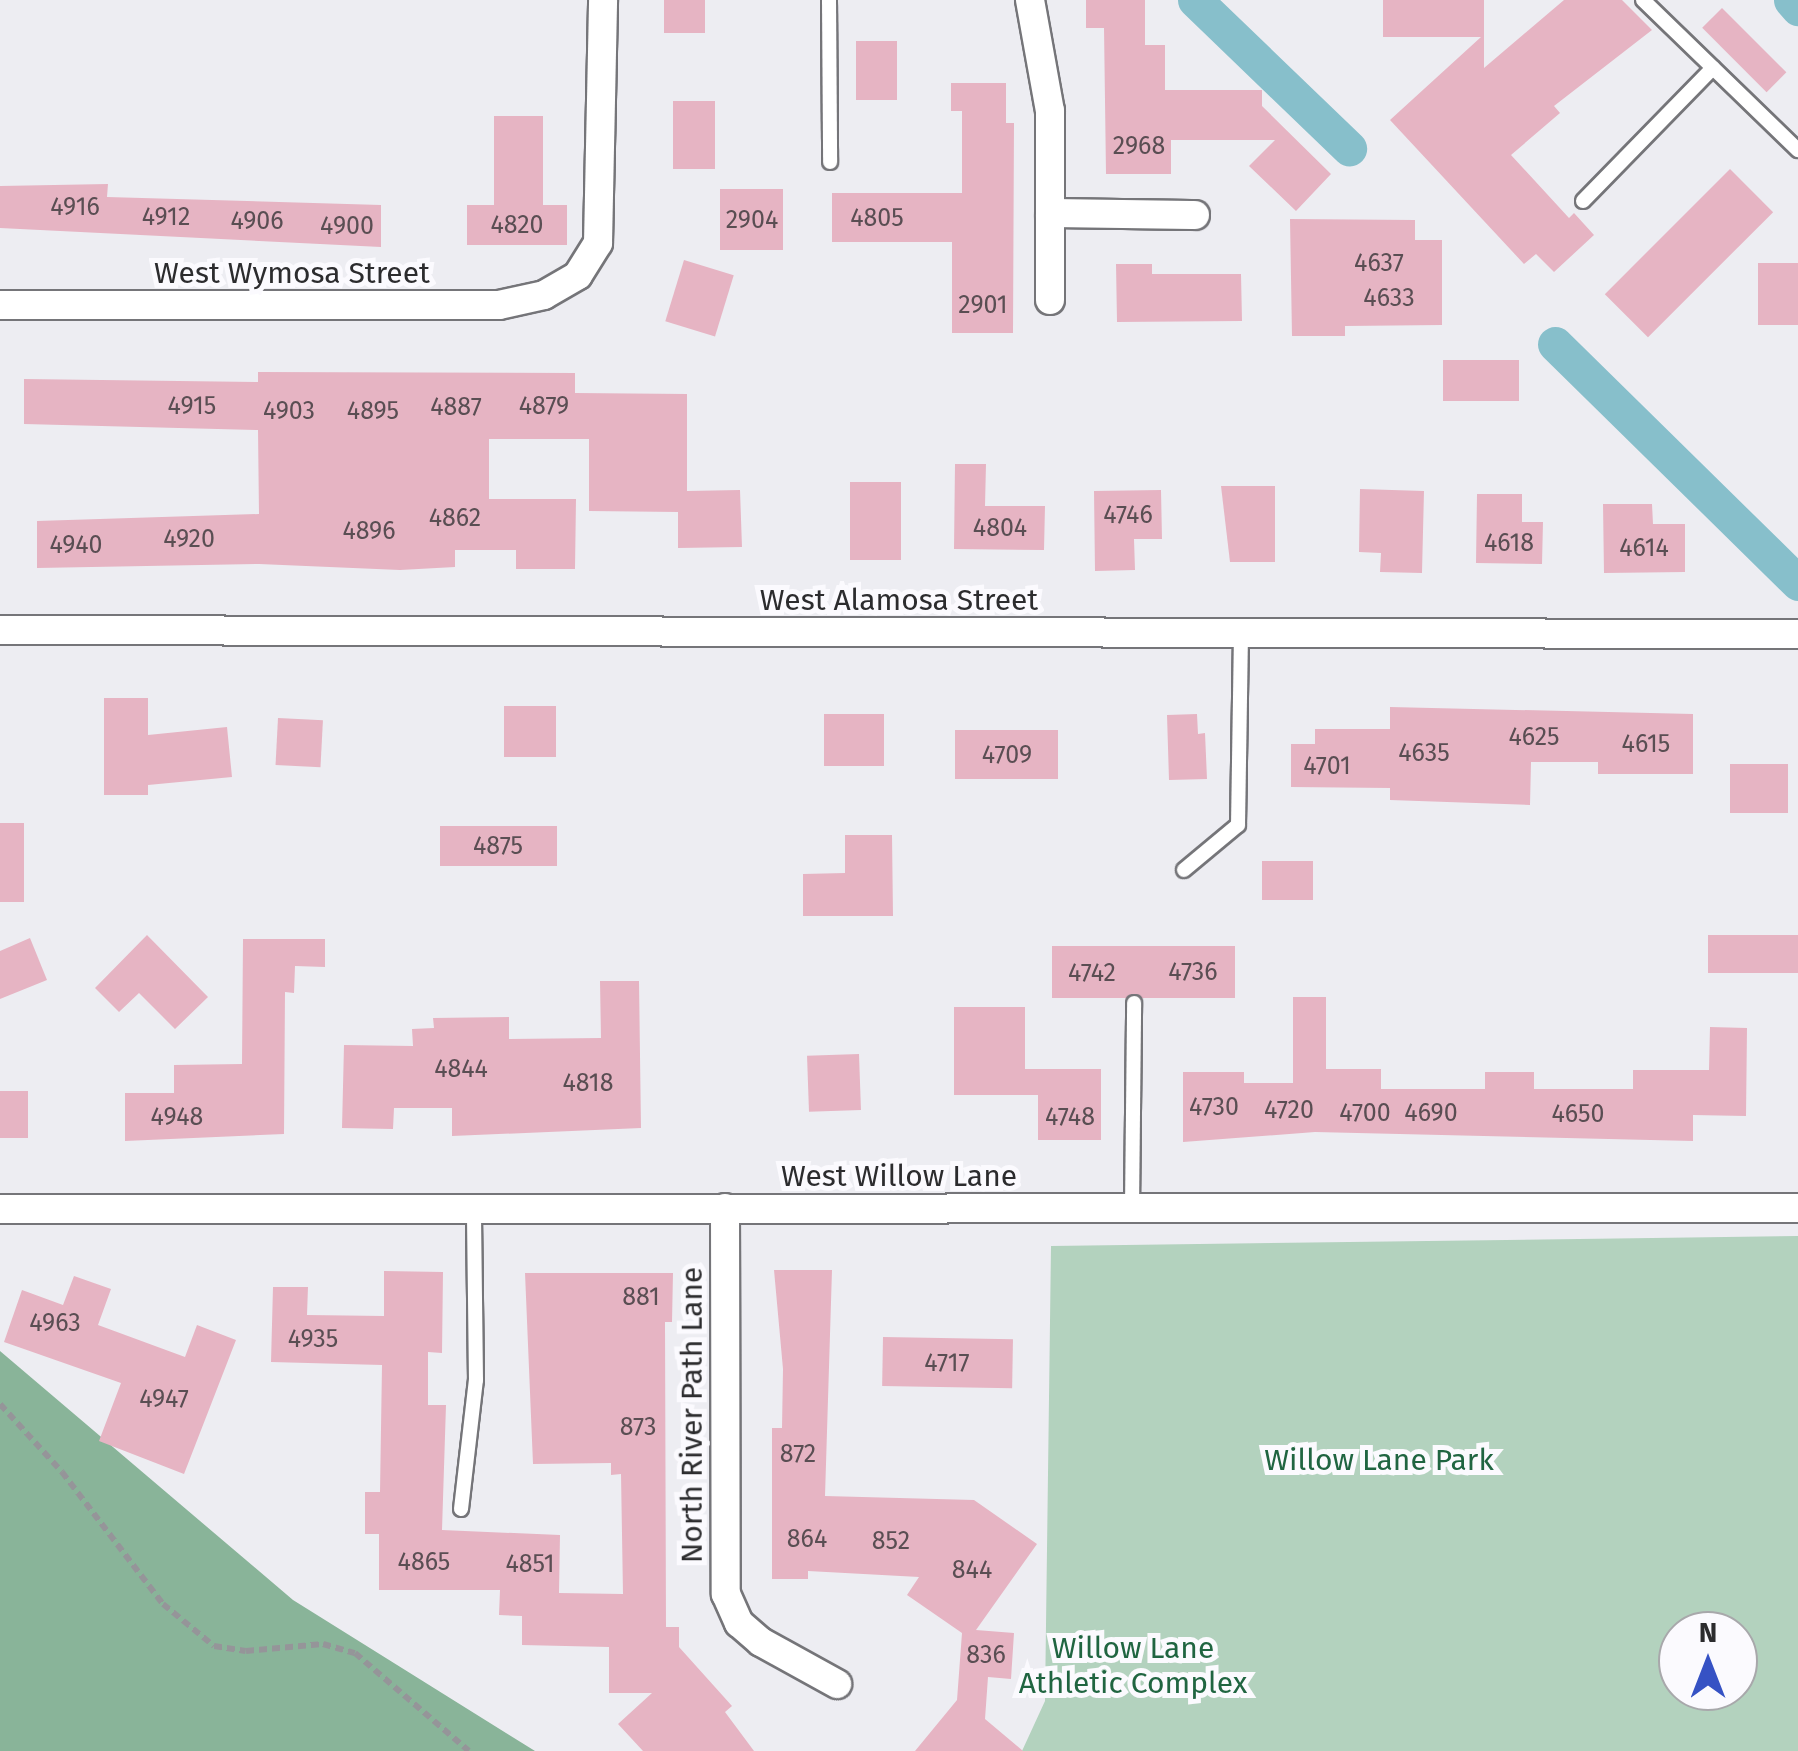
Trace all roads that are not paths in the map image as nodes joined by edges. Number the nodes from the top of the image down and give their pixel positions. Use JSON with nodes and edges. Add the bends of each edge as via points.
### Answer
{"nodes":[{"id":1,"x":603,"y":0,"type":"edge"},
{"id":2,"x":829,"y":0,"type":"edge"},
{"id":3,"x":1030,"y":0,"type":"edge"},
{"id":4,"x":1643,"y":0,"type":"edge"},
{"id":5,"x":1713,"y":68,"type":"junction"},
{"id":6,"x":1798,"y":150,"type":"edge"},
{"id":7,"x":830,"y":162,"type":"dead end"},
{"id":8,"x":1583,"y":201,"type":"dead end"},
{"id":9,"x":1050,"y":214,"type":"junction"},
{"id":10,"x":1195,"y":214,"type":"dead end"},
{"id":11,"x":1050,"y":300,"type":"dead end"},
{"id":12,"x":0,"y":305,"type":"edge"},
{"id":13,"x":0,"y":630,"type":"edge"},
{"id":14,"x":1241,"y":633,"type":"junction"},
{"id":15,"x":1798,"y":634,"type":"edge"},
{"id":16,"x":1184,"y":870,"type":"dead end"},
{"id":17,"x":1134,"y":1003,"type":"dead end"},
{"id":18,"x":725,"y":1208,"type":"junction"},
{"id":19,"x":1132,"y":1208,"type":"junction"},
{"id":20,"x":1798,"y":1208,"type":"edge"},
{"id":21,"x":0,"y":1209,"type":"edge"},
{"id":22,"x":474,"y":1209,"type":"junction"},
{"id":23,"x":461,"y":1509,"type":"dead end"},
{"id":24,"x":836,"y":1684,"type":"dead end"}],
"edges":[{"from":1,"to":12,"type":"street","name":"West Wymosa Street","via":[[604,208],[598,243],[578,275],[544,295],[499,304]]},
{"from":2,"to":7,"type":"lane"},
{"from":3,"to":9,"type":"street","via":[[1050,112]]},
{"from":4,"to":5,"type":"lane"},
{"from":5,"to":6,"type":"lane"},
{"from":5,"to":8,"type":"lane"},
{"from":9,"to":10,"type":"street"},
{"from":9,"to":11,"type":"street"},
{"from":13,"to":14,"type":"street","name":"West Alamosa Street"},
{"from":14,"to":15,"type":"street","name":"West Alamosa Street"},
{"from":14,"to":16,"type":"lane","via":[[1238,825]]},
{"from":17,"to":19,"type":"lane"},
{"from":18,"to":19,"type":"street","name":"West Willow Lane"},
{"from":18,"to":22,"type":"street","name":"West Willow Lane"},
{"from":18,"to":24,"type":"street","name":"North River Path Lane","via":[[726,1594],[738,1623],[760,1642]]},
{"from":19,"to":20,"type":"street","name":"West Willow Lane"},
{"from":21,"to":22,"type":"street","name":"West Willow Lane"},
{"from":22,"to":23,"type":"lane","via":[[476,1380]]}]}
